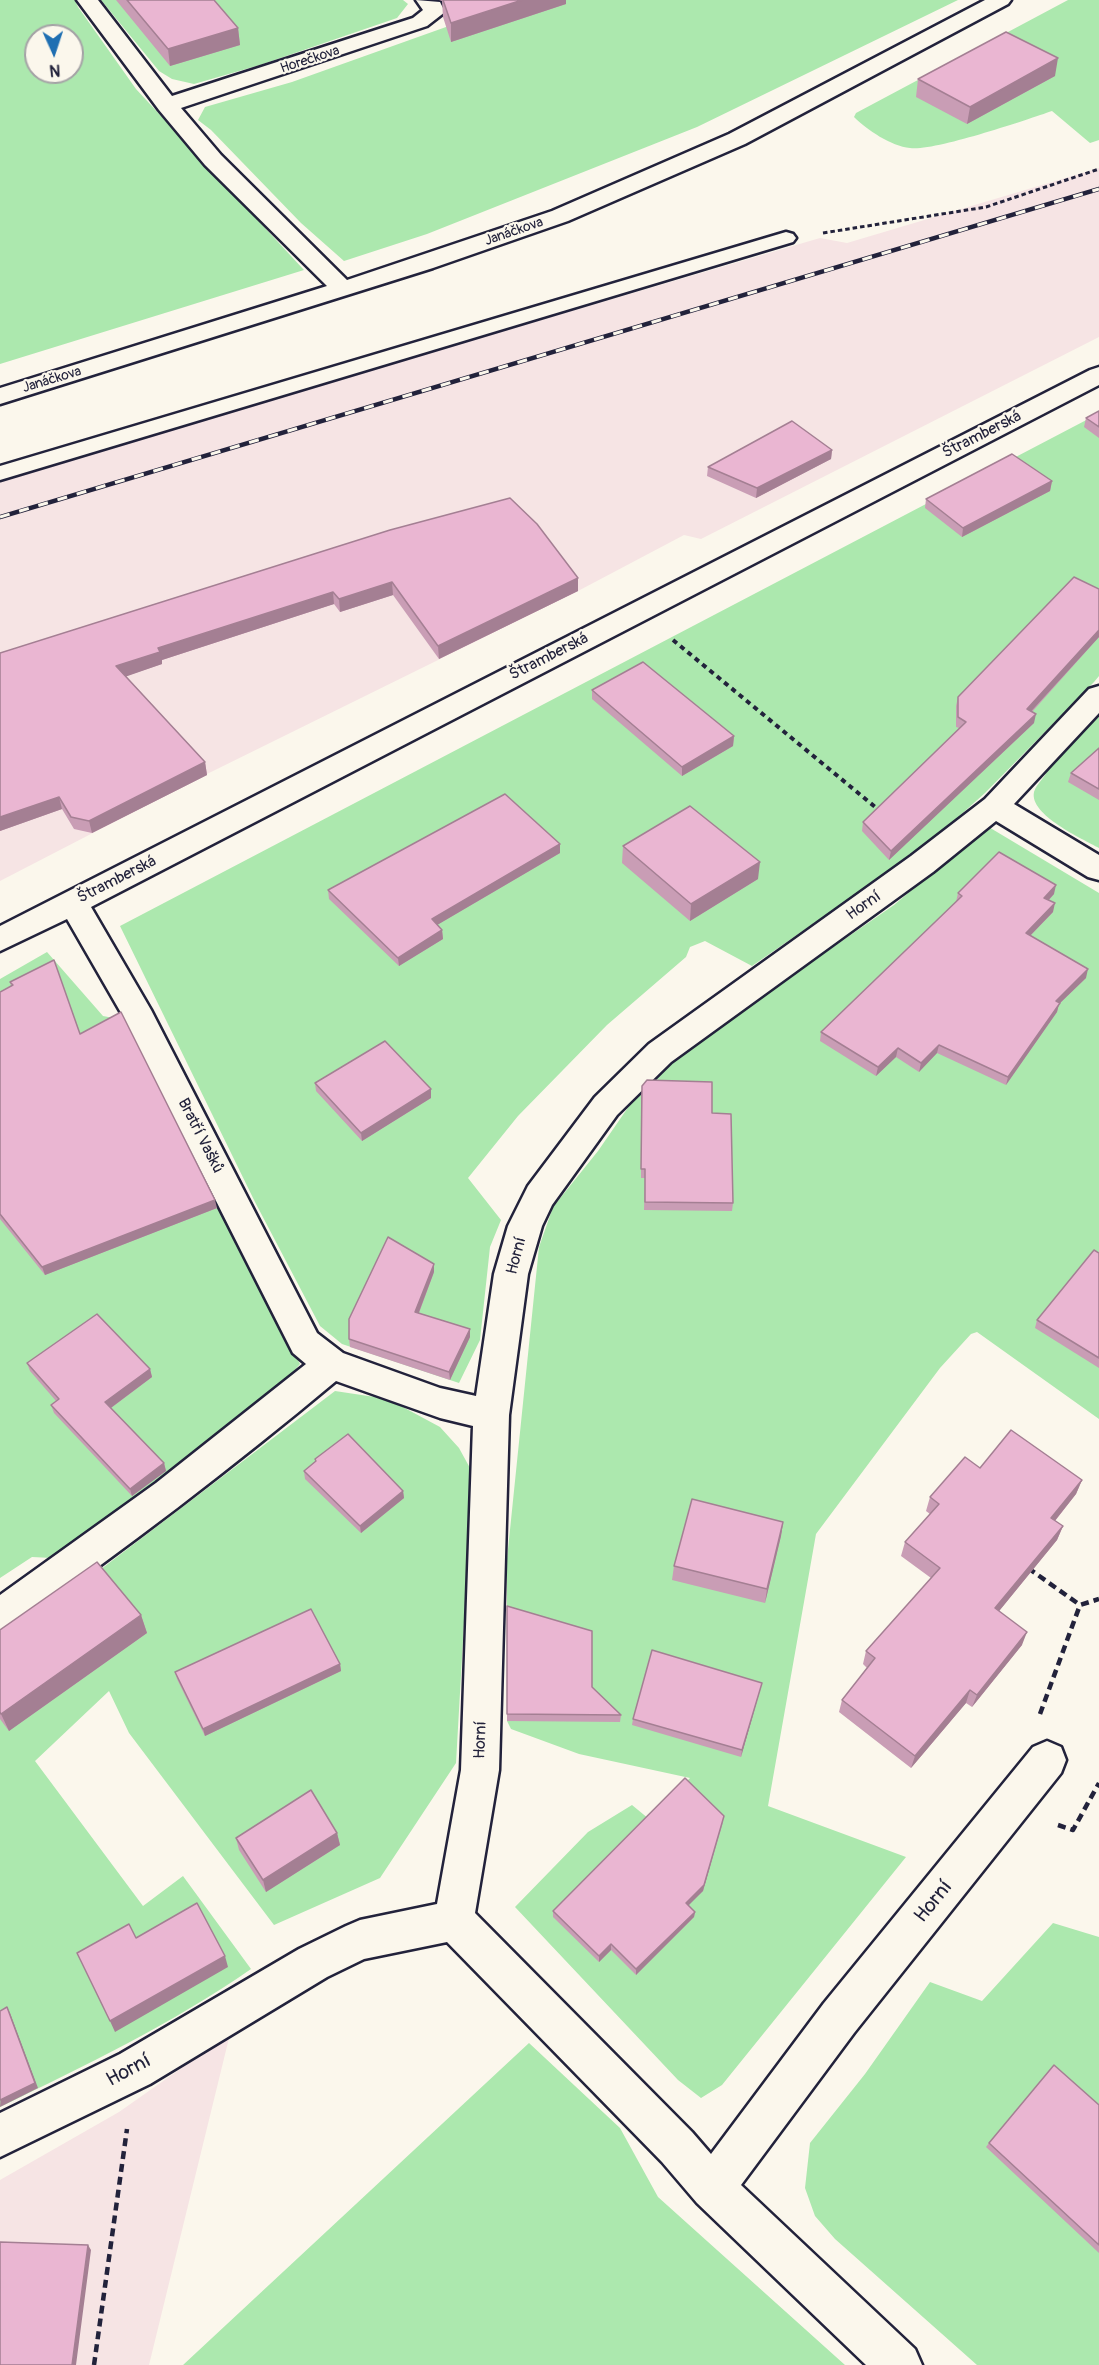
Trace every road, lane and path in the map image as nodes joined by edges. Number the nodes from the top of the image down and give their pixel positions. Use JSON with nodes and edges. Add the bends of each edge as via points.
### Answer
{"nodes":[{"id":1,"x":87,"y":0,"type":"edge"},
{"id":2,"x":426,"y":0,"type":"edge"},
{"id":3,"x":1001,"y":0,"type":"edge"},
{"id":4,"x":167,"y":105,"type":"junction"},
{"id":5,"x":1099,"y":169,"type":"edge"},
{"id":6,"x":786,"y":238,"type":"joint"},
{"id":7,"x":343,"y":289,"type":"junction"},
{"id":8,"x":1099,"y":375,"type":"edge"},
{"id":9,"x":0,"y":396,"type":"edge"},
{"id":10,"x":0,"y":473,"type":"edge"},
{"id":11,"x":665,"y":634,"type":"dead end"},
{"id":12,"x":1099,"y":696,"type":"edge"},
{"id":13,"x":994,"y":806,"type":"junction"},
{"id":14,"x":934,"y":855,"type":"junction"},
{"id":15,"x":1099,"y":869,"type":"edge"},
{"id":16,"x":73,"y":903,"type":"junction"},
{"id":17,"x":0,"y":940,"type":"edge"},
{"id":18,"x":331,"y":1364,"type":"junction"},
{"id":19,"x":491,"y":1415,"type":"junction"},
{"id":20,"x":1024,"y":1565,"type":"edge"},
{"id":21,"x":1099,"y":1599,"type":"edge"},
{"id":22,"x":1080,"y":1605,"type":"junction"},
{"id":23,"x":0,"y":1617,"type":"edge"},
{"id":24,"x":1047,"y":1760,"type":"joint"},
{"id":25,"x":454,"y":1920,"type":"junction"},
{"id":26,"x":135,"y":2068,"type":"junction"},
{"id":27,"x":0,"y":2136,"type":"edge"},
{"id":28,"x":712,"y":2188,"type":"junction"},
{"id":29,"x":94,"y":2365,"type":"edge"},
{"id":30,"x":899,"y":2365,"type":"edge"}],
"edges":[{"from":1,"to":4,"type":"street"},
{"from":2,"to":4,"type":"street","name":"Horečkova","via":[[434,12],[420,22]]},
{"from":3,"to":7,"type":"street","name":"Janáčkova","via":[[748,133],[654,177],[560,216]]},
{"from":4,"to":7,"type":"street","via":[[213,160]]},
{"from":5,"to":6,"type":"path","via":[[986,207]]},
{"from":6,"to":10,"type":"lane"},
{"from":7,"to":9,"type":"street","name":"Janáčkova"},
{"from":8,"to":16,"type":"street","name":"Štramberská"},
{"from":11,"to":14,"type":"path"},
{"from":12,"to":13,"type":"street","name":"Horní"},
{"from":13,"to":14,"type":"street","name":"Horní"},
{"from":13,"to":15,"type":"street"},
{"from":14,"to":19,"type":"street","name":"Horní","via":[[660,1053],[591,1124],[540,1196],[525,1226],[511,1274]]},
{"from":16,"to":17,"type":"street","name":"Štramberská"},
{"from":16,"to":18,"type":"street","name":"Bratří Vašků","via":[[135,1010],[305,1343]]},
{"from":18,"to":19,"type":"street","name":"Bratří Vašků","via":[[440,1403]]},
{"from":18,"to":23,"type":"street","via":[[139,1518]]},
{"from":19,"to":25,"type":"street","name":"Horní","via":[[480,1770]]},
{"from":20,"to":22,"type":"path"},
{"from":21,"to":22,"type":"path"},
{"from":22,"to":24,"type":"path","via":[[1028,1745]]},
{"from":24,"to":28,"type":"street","name":"Horní","via":[[839,2018]]},
{"from":25,"to":26,"type":"street","name":"Horní","via":[[360,1940],[313,1963]]},
{"from":25,"to":28,"type":"street","via":[[677,2147]]},
{"from":26,"to":27,"type":"street","name":"Horní"},
{"from":26,"to":29,"type":"path"},
{"from":28,"to":30,"type":"street"}]}
